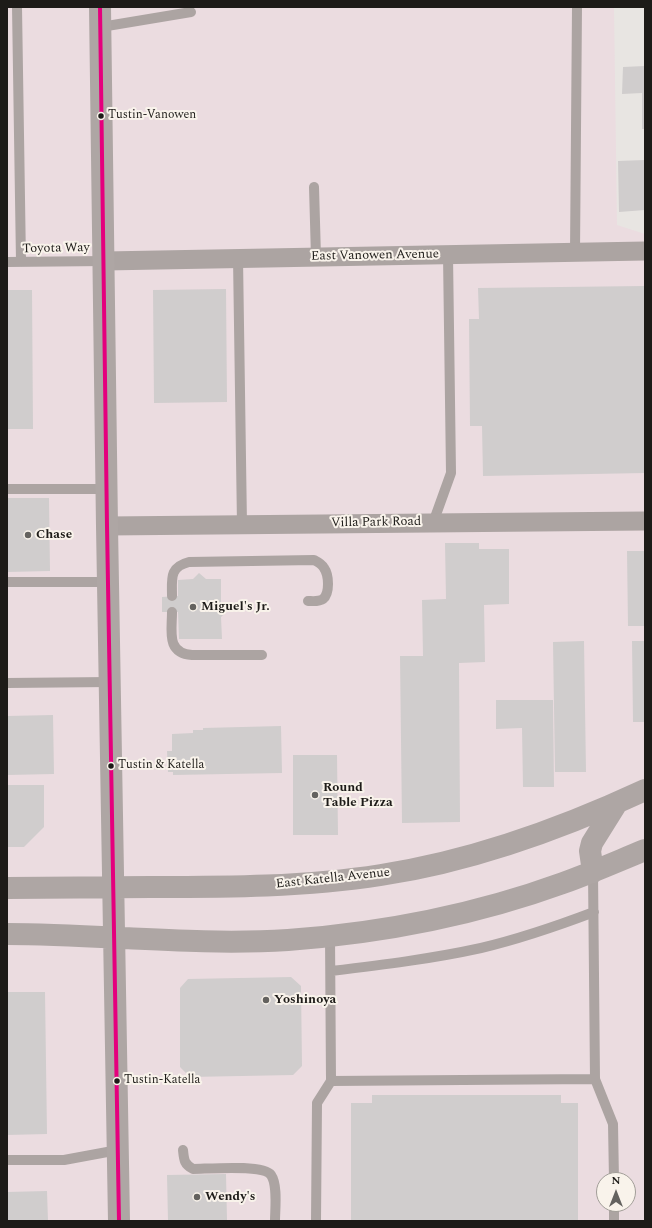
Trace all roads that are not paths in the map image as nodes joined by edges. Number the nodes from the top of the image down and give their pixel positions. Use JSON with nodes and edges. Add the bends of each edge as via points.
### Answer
{"nodes":[{"id":1,"x":17,"y":7,"type":"edge"},
{"id":2,"x":180,"y":7,"type":"edge"},
{"id":3,"x":577,"y":7,"type":"edge"},
{"id":4,"x":101,"y":17,"type":"edge"},
{"id":5,"x":314,"y":187,"type":"dead end"},
{"id":6,"x":645,"y":251,"type":"edge"},
{"id":7,"x":576,"y":252,"type":"junction"},
{"id":8,"x":448,"y":255,"type":"junction"},
{"id":9,"x":316,"y":257,"type":"junction"},
{"id":10,"x":238,"y":258,"type":"junction"},
{"id":11,"x":104,"y":261,"type":"junction"},
{"id":12,"x":7,"y":262,"type":"edge"},
{"id":13,"x":21,"y":262,"type":"junction"},
{"id":14,"x":7,"y":489,"type":"edge"},
{"id":15,"x":107,"y":489,"type":"junction"},
{"id":16,"x":645,"y":521,"type":"edge"},
{"id":17,"x":433,"y":523,"type":"junction"},
{"id":18,"x":242,"y":525,"type":"junction"},
{"id":19,"x":107,"y":526,"type":"junction"},
{"id":20,"x":7,"y":582,"type":"edge"},
{"id":21,"x":108,"y":582,"type":"junction"},
{"id":22,"x":172,"y":596,"type":"dead end"},
{"id":23,"x":308,"y":601,"type":"dead end"},
{"id":24,"x":172,"y":612,"type":"dead end"},
{"id":25,"x":262,"y":654,"type":"dead end"},
{"id":26,"x":110,"y":682,"type":"junction"},
{"id":27,"x":7,"y":683,"type":"edge"},
{"id":28,"x":645,"y":790,"type":"edge"},
{"id":29,"x":617,"y":803,"type":"junction"},
{"id":30,"x":645,"y":850,"type":"edge"},
{"id":31,"x":593,"y":872,"type":"junction"},
{"id":32,"x":114,"y":887,"type":"junction"},
{"id":33,"x":7,"y":888,"type":"edge"},
{"id":34,"x":594,"y":912,"type":"junction"},
{"id":35,"x":7,"y":934,"type":"edge"},
{"id":36,"x":330,"y":936,"type":"junction"},
{"id":37,"x":115,"y":938,"type":"junction"},
{"id":38,"x":330,"y":971,"type":"junction"},
{"id":39,"x":595,"y":1078,"type":"junction"},
{"id":40,"x":331,"y":1081,"type":"junction"},
{"id":41,"x":118,"y":1150,"type":"junction"},
{"id":42,"x":183,"y":1150,"type":"dead end"},
{"id":43,"x":7,"y":1160,"type":"edge"},
{"id":44,"x":614,"y":1172,"type":"edge"},
{"id":45,"x":119,"y":1221,"type":"edge"},
{"id":46,"x":275,"y":1221,"type":"edge"},
{"id":47,"x":316,"y":1221,"type":"edge"}],
"edges":[{"from":1,"to":13,"type":"lane"},
{"from":2,"to":4,"type":"lane","via":[[191,12]]},
{"from":3,"to":7,"type":"lane"},
{"from":4,"to":11,"type":"main road"},
{"from":5,"to":9,"type":"lane"},
{"from":6,"to":7,"type":"street","name":"East Vanowen Avenue"},
{"from":7,"to":8,"type":"street","name":"East Vanowen Avenue"},
{"from":8,"to":9,"type":"street","name":"East Vanowen Avenue"},
{"from":8,"to":17,"type":"lane","via":[[451,473]]},
{"from":9,"to":10,"type":"street","name":"East Vanowen Avenue"},
{"from":10,"to":11,"type":"street","name":"East Vanowen Avenue"},
{"from":10,"to":18,"type":"lane"},
{"from":11,"to":13,"type":"lane","name":"Toyota Way"},
{"from":11,"to":15,"type":"main road"},
{"from":12,"to":13,"type":"lane","name":"Toyota Way"},
{"from":14,"to":15,"type":"lane"},
{"from":15,"to":19,"type":"main road"},
{"from":16,"to":17,"type":"street","name":"Villa Park Road"},
{"from":17,"to":18,"type":"street","name":"Villa Park Road"},
{"from":18,"to":19,"type":"street","name":"Villa Park Road"},
{"from":19,"to":21,"type":"main road"},
{"from":20,"to":21,"type":"lane"},
{"from":21,"to":26,"type":"main road"},
{"from":22,"to":23,"type":"lane","via":[[172,575],[180,564],[314,560],[324,567],[327,574],[326,594],[321,600]]},
{"from":24,"to":25,"type":"lane","via":[[173,645],[182,654]]},
{"from":26,"to":27,"type":"lane"},
{"from":26,"to":32,"type":"main road"},
{"from":28,"to":29,"type":"main road","name":"East Katella Avenue"},
{"from":29,"to":31,"type":"main road","via":[[592,843],[590,850]]},
{"from":29,"to":32,"type":"main road","name":"East Katella Avenue","via":[[510,844],[433,865],[381,875],[312,883],[251,886]]},
{"from":30,"to":31,"type":"main road"},
{"from":31,"to":34,"type":"lane"},
{"from":31,"to":36,"type":"main road","via":[[491,906],[433,920]]},
{"from":32,"to":33,"type":"main road","name":"East Katella Avenue"},
{"from":32,"to":37,"type":"main road"},
{"from":34,"to":38,"type":"lane","via":[[534,934],[481,948],[384,965]]},
{"from":34,"to":39,"type":"lane"},
{"from":35,"to":37,"type":"main road"},
{"from":36,"to":37,"type":"main road","via":[[234,941]]},
{"from":36,"to":38,"type":"lane"},
{"from":37,"to":41,"type":"main road"},
{"from":38,"to":40,"type":"lane"},
{"from":39,"to":40,"type":"lane"},
{"from":39,"to":44,"type":"lane","via":[[613,1124]]},
{"from":40,"to":47,"type":"lane","via":[[317,1103]]},
{"from":41,"to":43,"type":"lane","via":[[64,1160]]},
{"from":41,"to":45,"type":"main road"},
{"from":42,"to":46,"type":"lane","via":[[186,1166],[193,1169],[256,1168],[266,1171],[274,1181]]}]}
